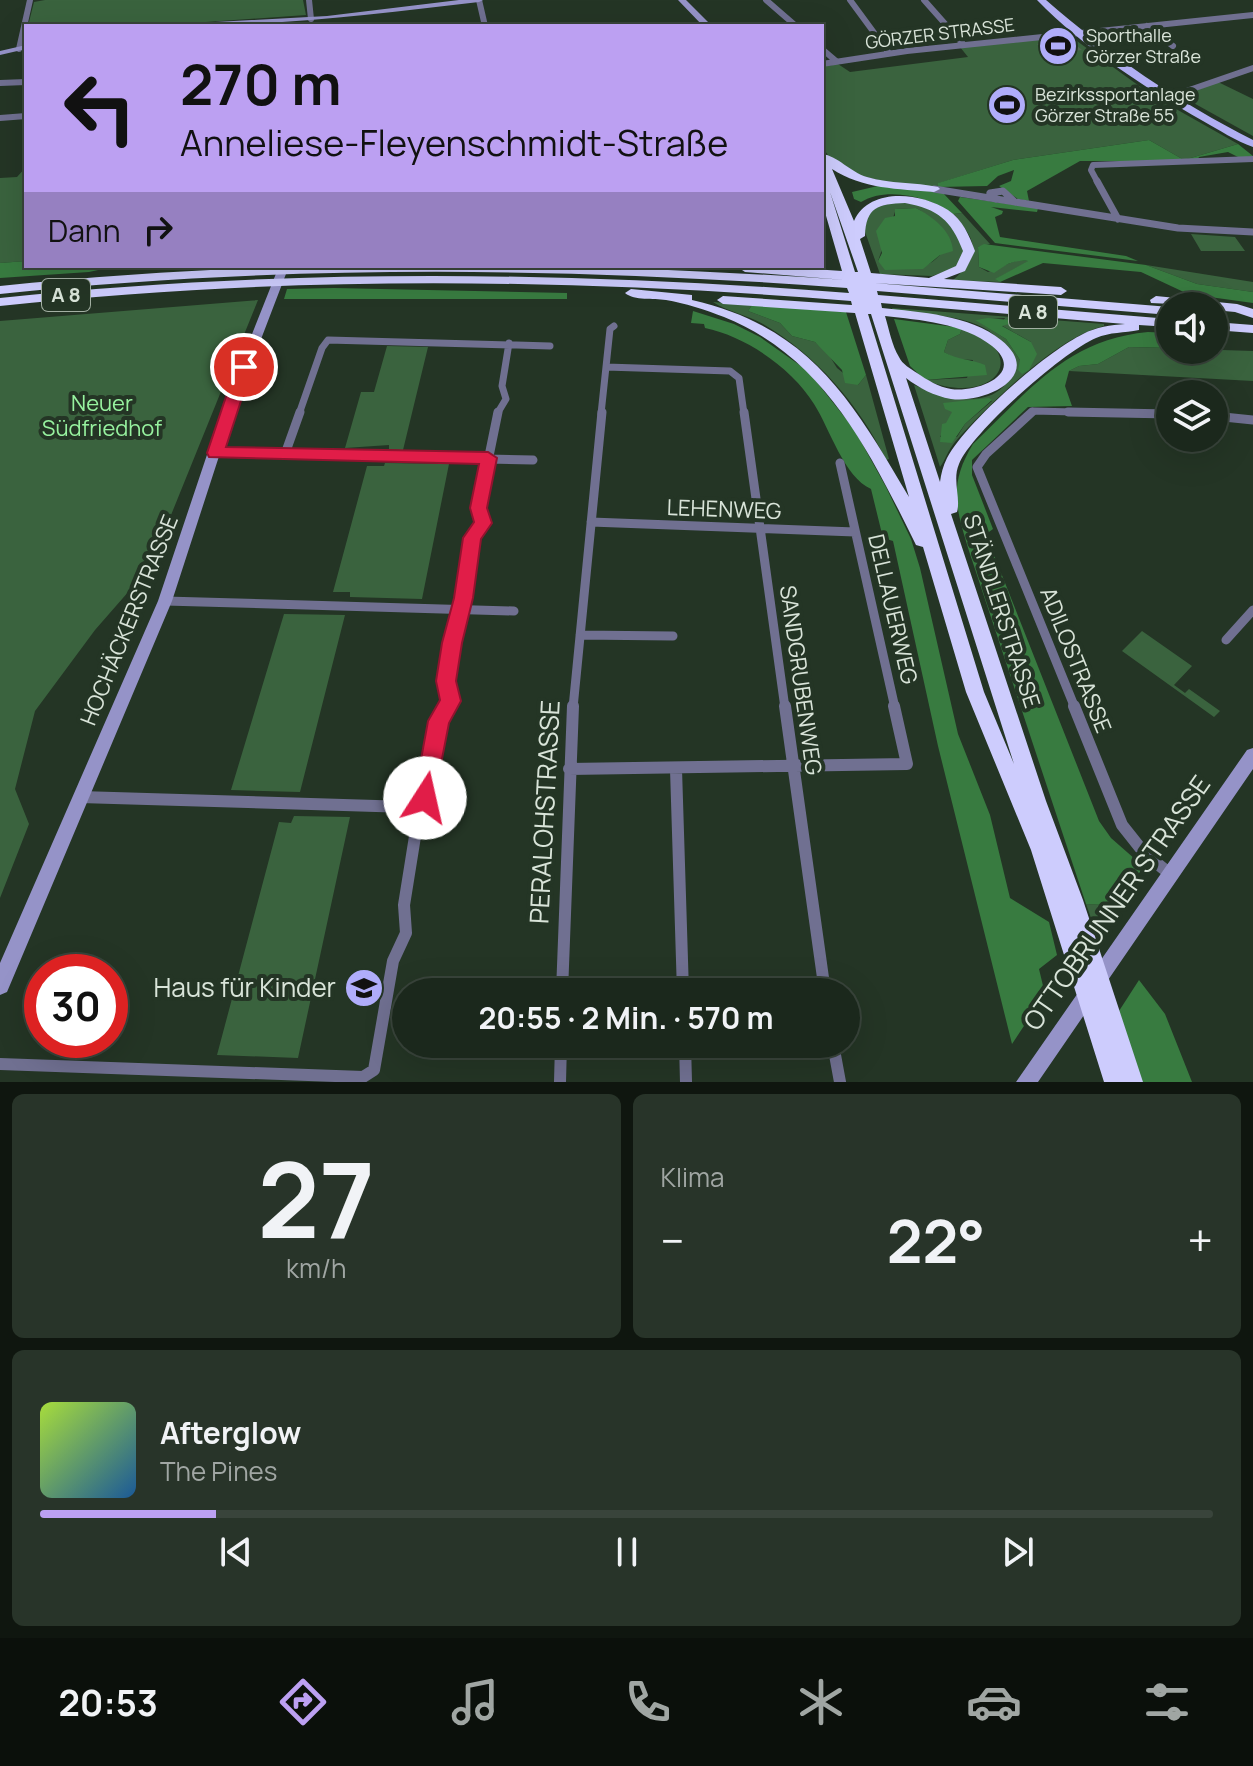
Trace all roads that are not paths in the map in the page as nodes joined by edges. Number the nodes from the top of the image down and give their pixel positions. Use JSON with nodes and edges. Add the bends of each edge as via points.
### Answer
{"nodes":[{"id":1,"x":30,"y":0,"type":"edge"},
{"id":2,"x":309,"y":0,"type":"edge"},
{"id":3,"x":472,"y":0,"type":"edge"},
{"id":4,"x":479,"y":0,"type":"edge"},
{"id":5,"x":674,"y":0,"type":"edge"},
{"id":6,"x":682,"y":0,"type":"edge"},
{"id":7,"x":766,"y":0,"type":"edge"},
{"id":8,"x":850,"y":0,"type":"edge"},
{"id":9,"x":924,"y":0,"type":"edge"},
{"id":10,"x":1041,"y":0,"type":"edge"},
{"id":11,"x":1253,"y":15,"type":"edge"},
{"id":12,"x":311,"y":19,"type":"junction"},
{"id":13,"x":340,"y":21,"type":"edge"},
{"id":14,"x":26,"y":24,"type":"edge"},
{"id":15,"x":217,"y":24,"type":"edge"},
{"id":16,"x":485,"y":24,"type":"edge"},
{"id":17,"x":698,"y":24,"type":"edge"},
{"id":18,"x":706,"y":24,"type":"edge"},
{"id":19,"x":794,"y":24,"type":"edge"},
{"id":20,"x":1147,"y":26,"type":"junction"},
{"id":21,"x":1078,"y":33,"type":"junction"},
{"id":22,"x":963,"y":44,"type":"junction"},
{"id":23,"x":1173,"y":46,"type":"dead end"},
{"id":24,"x":23,"y":48,"type":"edge"},
{"id":25,"x":824,"y":51,"type":"edge"},
{"id":26,"x":0,"y":53,"type":"edge"},
{"id":27,"x":889,"y":53,"type":"junction"},
{"id":28,"x":836,"y":61,"type":"junction"},
{"id":29,"x":824,"y":64,"type":"edge"},
{"id":30,"x":1253,"y":68,"type":"edge"},
{"id":31,"x":1240,"y":72,"type":"junction"},
{"id":32,"x":1253,"y":78,"type":"edge"},
{"id":33,"x":24,"y":82,"type":"edge"},
{"id":34,"x":0,"y":83,"type":"edge"},
{"id":35,"x":1169,"y":97,"type":"junction"},
{"id":36,"x":24,"y":116,"type":"edge"},
{"id":37,"x":0,"y":118,"type":"edge"},
{"id":38,"x":1253,"y":144,"type":"edge"},
{"id":39,"x":824,"y":151,"type":"edge"},
{"id":40,"x":1253,"y":159,"type":"edge"},
{"id":41,"x":824,"y":161,"type":"edge"},
{"id":42,"x":824,"y":189,"type":"edge"},
{"id":43,"x":934,"y":189,"type":"joint"},
{"id":44,"x":824,"y":219,"type":"edge"},
{"id":45,"x":1118,"y":219,"type":"junction"},
{"id":46,"x":1253,"y":232,"type":"edge"},
{"id":47,"x":843,"y":248,"type":"junction"},
{"id":48,"x":856,"y":261,"type":"junction"},
{"id":49,"x":283,"y":268,"type":"edge"},
{"id":50,"x":409,"y":268,"type":"edge"},
{"id":51,"x":494,"y":268,"type":"edge"},
{"id":52,"x":740,"y":268,"type":"edge"},
{"id":53,"x":780,"y":268,"type":"edge"},
{"id":54,"x":790,"y":271,"type":"junction"},
{"id":55,"x":1019,"y":277,"type":"dead end"},
{"id":56,"x":483,"y":278,"type":"junction"},
{"id":57,"x":917,"y":280,"type":"junction"},
{"id":58,"x":998,"y":286,"type":"junction"},
{"id":59,"x":0,"y":290,"type":"edge"},
{"id":60,"x":1170,"y":290,"type":"dead end"},
{"id":61,"x":1174,"y":292,"type":"edge"},
{"id":62,"x":656,"y":296,"type":"junction"},
{"id":63,"x":1156,"y":300,"type":"edge"},
{"id":64,"x":0,"y":302,"type":"edge"},
{"id":65,"x":1228,"y":307,"type":"edge"},
{"id":66,"x":1156,"y":310,"type":"edge"},
{"id":67,"x":1228,"y":314,"type":"edge"},
{"id":68,"x":1253,"y":315,"type":"edge"},
{"id":69,"x":1156,"y":322,"type":"edge"},
{"id":70,"x":1156,"y":325,"type":"edge"},
{"id":71,"x":614,"y":326,"type":"dead end"},
{"id":72,"x":1228,"y":327,"type":"edge"},
{"id":73,"x":874,"y":328,"type":"junction"},
{"id":74,"x":1253,"y":329,"type":"edge"},
{"id":75,"x":509,"y":343,"type":"junction"},
{"id":76,"x":550,"y":346,"type":"dead end"},
{"id":77,"x":892,"y":360,"type":"junction"},
{"id":78,"x":606,"y":367,"type":"junction"},
{"id":79,"x":1156,"y":414,"type":"edge"},
{"id":80,"x":1228,"y":417,"type":"edge"},
{"id":81,"x":1253,"y":420,"type":"edge"},
{"id":82,"x":215,"y":453,"type":"junction"},
{"id":83,"x":285,"y":454,"type":"junction"},
{"id":84,"x":488,"y":458,"type":"junction"},
{"id":85,"x":533,"y":460,"type":"dead end"},
{"id":86,"x":840,"y":463,"type":"dead end"},
{"id":87,"x":591,"y":522,"type":"junction"},
{"id":88,"x":760,"y":528,"type":"junction"},
{"id":89,"x":855,"y":532,"type":"junction"},
{"id":90,"x":950,"y":533,"type":"junction"},
{"id":91,"x":944,"y":585,"type":"junction"},
{"id":92,"x":165,"y":601,"type":"junction"},
{"id":93,"x":460,"y":610,"type":"junction"},
{"id":94,"x":1253,"y":610,"type":"edge"},
{"id":95,"x":514,"y":611,"type":"dead end"},
{"id":96,"x":580,"y":635,"type":"junction"},
{"id":97,"x":673,"y":636,"type":"dead end"},
{"id":98,"x":1226,"y":640,"type":"dead end"},
{"id":99,"x":1253,"y":755,"type":"edge"},
{"id":100,"x":793,"y":766,"type":"junction"},
{"id":101,"x":569,"y":769,"type":"junction"},
{"id":102,"x":676,"y":769,"type":"junction"},
{"id":103,"x":80,"y":797,"type":"junction"},
{"id":104,"x":422,"y":807,"type":"junction"},
{"id":105,"x":441,"y":808,"type":"dead end"},
{"id":106,"x":1169,"y":873,"type":"junction"},
{"id":107,"x":1068,"y":906,"type":"junction"},
{"id":108,"x":562,"y":978,"type":"edge"},
{"id":109,"x":683,"y":978,"type":"edge"},
{"id":110,"x":823,"y":978,"type":"edge"},
{"id":111,"x":0,"y":985,"type":"edge"},
{"id":112,"x":561,"y":1058,"type":"edge"},
{"id":113,"x":685,"y":1058,"type":"edge"},
{"id":114,"x":836,"y":1058,"type":"edge"},
{"id":115,"x":0,"y":1064,"type":"edge"},
{"id":116,"x":301,"y":1079,"type":"edge"},
{"id":117,"x":560,"y":1082,"type":"edge"},
{"id":118,"x":686,"y":1082,"type":"edge"},
{"id":119,"x":840,"y":1082,"type":"edge"},
{"id":120,"x":1026,"y":1082,"type":"edge"},
{"id":121,"x":1116,"y":1082,"type":"edge"},
{"id":122,"x":1131,"y":1082,"type":"edge"}],
"edges":[{"from":1,"to":14,"type":"street"},
{"from":2,"to":12,"type":"street"},
{"from":3,"to":4,"type":"street"},
{"from":3,"to":13,"type":"street"},
{"from":4,"to":16,"type":"street"},
{"from":5,"to":17,"type":"street"},
{"from":6,"to":18,"type":"street"},
{"from":7,"to":19,"type":"street"},
{"from":8,"to":27,"type":"street"},
{"from":9,"to":22,"type":"street"},
{"from":10,"to":21,"type":"main road"},
{"from":11,"to":20,"type":"street","name":"GÖRZER STRASSE"},
{"from":12,"to":13,"type":"street"},
{"from":12,"to":15,"type":"street"},
{"from":20,"to":21,"type":"street","name":"GÖRZER STRASSE"},
{"from":20,"to":23,"type":"street"},
{"from":21,"to":22,"type":"street","name":"GÖRZER STRASSE"},
{"from":21,"to":35,"type":"main road"},
{"from":22,"to":27,"type":"street","name":"GÖRZER STRASSE"},
{"from":24,"to":26,"type":"street"},
{"from":25,"to":28,"type":"street"},
{"from":27,"to":28,"type":"street","name":"GÖRZER STRASSE"},
{"from":28,"to":29,"type":"street","name":"GÖRZER STRASSE"},
{"from":30,"to":31,"type":"street"},
{"from":31,"to":32,"type":"street"},
{"from":31,"to":35,"type":"street"},
{"from":33,"to":34,"type":"street"},
{"from":35,"to":38,"type":"main road"},
{"from":36,"to":37,"type":"street"},
{"from":39,"to":43,"type":"highway","via":[[843,172]]},
{"from":40,"to":45,"type":"street","via":[[1091,166]]},
{"from":41,"to":48,"type":"highway","name":"STÄNDLERSTRASSE"},
{"from":42,"to":47,"type":"highway","name":"STÄNDLERSTRASSE"},
{"from":43,"to":45,"type":"street"},
{"from":44,"to":47,"type":"highway"},
{"from":45,"to":46,"type":"street","via":[[1198,231]]},
{"from":47,"to":48,"type":"highway","name":"STÄNDLERSTRASSE"},
{"from":48,"to":57,"type":"highway","via":[[862,250],[857,228],[868,207],[901,199],[933,205],[962,228],[969,251],[961,268]]},
{"from":48,"to":73,"type":"highway","name":"STÄNDLERSTRASSE"},
{"from":49,"to":82,"type":"street","name":"HOCHÄCKERSTRASSE"},
{"from":50,"to":59,"type":"highway","number":"A 8","via":[[222,272]]},
{"from":51,"to":66,"type":"highway","number":"A 8","via":[[648,272]]},
{"from":52,"to":54,"type":"highway"},
{"from":53,"to":54,"type":"highway"},
{"from":54,"to":57,"type":"highway"},
{"from":55,"to":58,"type":"highway"},
{"from":56,"to":62,"type":"highway","via":[[496,284]]},
{"from":56,"to":64,"type":"highway","number":"A 8","via":[[263,283]]},
{"from":56,"to":69,"type":"highway","number":"A 8","via":[[617,282]]},
{"from":57,"to":58,"type":"highway"},
{"from":58,"to":63,"type":"highway"},
{"from":60,"to":61,"type":"highway"},
{"from":62,"to":77,"type":"highway","via":[[953,322],[996,342],[1009,367],[1004,381],[993,389],[953,395],[920,383]]},
{"from":62,"to":91,"type":"highway","via":[[742,318],[769,331],[818,371],[874,447],[920,535],[933,575]]},
{"from":65,"to":68,"type":"highway"},
{"from":67,"to":68,"type":"highway"},
{"from":70,"to":90,"type":"highway","via":[[1087,337],[1013,396],[955,457],[947,483]]},
{"from":71,"to":78,"type":"street","name":"PERALOHSTRASSE"},
{"from":72,"to":74,"type":"highway"},
{"from":73,"to":77,"type":"highway","name":"STÄNDLERSTRASSE"},
{"from":73,"to":91,"type":"highway","name":"STÄNDLERSTRASSE"},
{"from":75,"to":76,"type":"street"},
{"from":75,"to":83,"type":"street","via":[[328,340]]},
{"from":75,"to":84,"type":"street","via":[[502,386],[506,399],[498,411]]},
{"from":77,"to":90,"type":"highway","name":"STÄNDLERSTRASSE"},
{"from":78,"to":87,"type":"street","name":"PERALOHSTRASSE"},
{"from":78,"to":88,"type":"street","name":"SANDGRUBENWEG","via":[[738,374]]},
{"from":79,"to":106,"type":"street","name":"ADILOSTRASSE","via":[[1033,411],[980,461],[978,476],[1122,825]]},
{"from":80,"to":81,"type":"street"},
{"from":82,"to":83,"type":"street"},
{"from":82,"to":92,"type":"street","name":"HOCHÄCKERSTRASSE"},
{"from":83,"to":84,"type":"street"},
{"from":84,"to":85,"type":"street"},
{"from":84,"to":93,"type":"street","via":[[479,508],[483,523],[472,538]]},
{"from":86,"to":89,"type":"street","name":"DELLAUERWEG"},
{"from":87,"to":88,"type":"street","name":"LEHENWEG"},
{"from":87,"to":96,"type":"street","name":"PERALOHSTRASSE"},
{"from":88,"to":89,"type":"street","name":"LEHENWEG"},
{"from":88,"to":100,"type":"street","name":"SANDGRUBENWEG"},
{"from":89,"to":100,"type":"street","name":"DELLAUERWEG","via":[[907,764]]},
{"from":90,"to":107,"type":"highway","name":"STÄNDLERSTRASSE"},
{"from":91,"to":107,"type":"highway","name":"STÄNDLERSTRASSE","via":[[975,692]]},
{"from":92,"to":93,"type":"street"},
{"from":92,"to":103,"type":"street","name":"HOCHÄCKERSTRASSE"},
{"from":93,"to":95,"type":"street"},
{"from":93,"to":104,"type":"street","via":[[446,681],[450,701],[438,721]]},
{"from":94,"to":98,"type":"street"},
{"from":96,"to":97,"type":"street"},
{"from":96,"to":101,"type":"street","name":"PERALOHSTRASSE"},
{"from":99,"to":106,"type":"street","name":"OTTOBRUNNER STRASSE"},
{"from":100,"to":102,"type":"street"},
{"from":100,"to":110,"type":"street","name":"SANDGRUBENWEG"},
{"from":101,"to":102,"type":"street"},
{"from":101,"to":108,"type":"street","name":"PERALOHSTRASSE"},
{"from":102,"to":109,"type":"street"},
{"from":103,"to":104,"type":"street"},
{"from":103,"to":111,"type":"street","name":"HOCHÄCKERSTRASSE"},
{"from":104,"to":105,"type":"street"},
{"from":104,"to":116,"type":"street","via":[[404,905],[406,933],[393,961],[376,1064],[369,1076]]},
{"from":106,"to":120,"type":"street","name":"OTTOBRUNNER STRASSE"},
{"from":107,"to":121,"type":"highway","name":"STÄNDLERSTRASSE"},
{"from":107,"to":122,"type":"highway","name":"STÄNDLERSTRASSE"},
{"from":112,"to":117,"type":"street"},
{"from":113,"to":118,"type":"street"},
{"from":114,"to":119,"type":"street"},
{"from":115,"to":116,"type":"street"}]}
